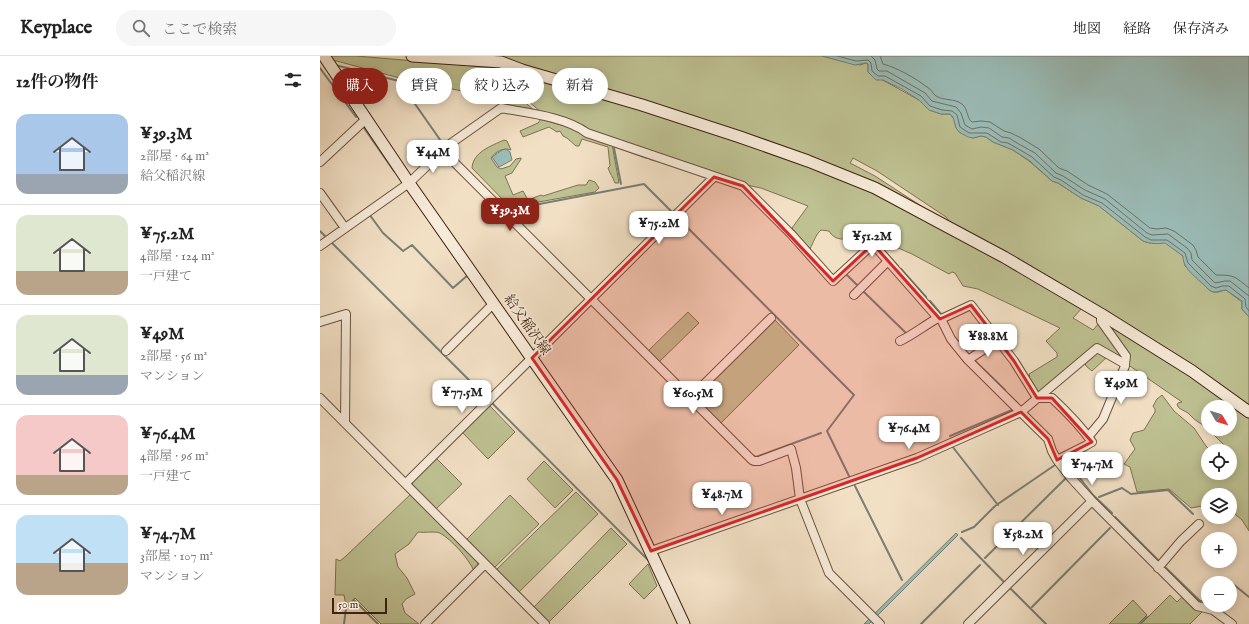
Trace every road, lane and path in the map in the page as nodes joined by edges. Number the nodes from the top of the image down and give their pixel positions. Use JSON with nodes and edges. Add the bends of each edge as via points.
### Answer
{"nodes":[{"id":1,"x":324,"y":56,"type":"edge"},
{"id":2,"x":412,"y":56,"type":"edge"},
{"id":3,"x":448,"y":57,"type":"edge"},
{"id":4,"x":366,"y":119,"type":"junction"},
{"id":5,"x":443,"y":151,"type":"junction"},
{"id":6,"x":320,"y":162,"type":"edge"},
{"id":7,"x":714,"y":177,"type":"junction"},
{"id":8,"x":409,"y":184,"type":"junction"},
{"id":9,"x":320,"y":193,"type":"edge"},
{"id":10,"x":345,"y":228,"type":"junction"},
{"id":11,"x":320,"y":246,"type":"edge"},
{"id":12,"x":888,"y":261,"type":"junction"},
{"id":13,"x":854,"y":295,"type":"dead end"},
{"id":14,"x":591,"y":299,"type":"junction"},
{"id":15,"x":493,"y":304,"type":"junction"},
{"id":16,"x":1101,"y":314,"type":"junction"},
{"id":17,"x":771,"y":318,"type":"dead end"},
{"id":18,"x":940,"y":318,"type":"junction"},
{"id":19,"x":320,"y":322,"type":"edge"},
{"id":20,"x":998,"y":340,"type":"junction"},
{"id":21,"x":900,"y":341,"type":"dead end"},
{"id":22,"x":446,"y":351,"type":"dead end"},
{"id":23,"x":532,"y":358,"type":"junction"},
{"id":24,"x":968,"y":360,"type":"junction"},
{"id":25,"x":1125,"y":364,"type":"junction"},
{"id":26,"x":320,"y":398,"type":"edge"},
{"id":27,"x":690,"y":398,"type":"junction"},
{"id":28,"x":1037,"y":398,"type":"junction"},
{"id":29,"x":320,"y":403,"type":"edge"},
{"id":30,"x":1021,"y":412,"type":"junction"},
{"id":31,"x":1249,"y":412,"type":"edge"},
{"id":32,"x":345,"y":422,"type":"junction"},
{"id":33,"x":1088,"y":437,"type":"junction"},
{"id":34,"x":1057,"y":460,"type":"junction"},
{"id":35,"x":406,"y":484,"type":"junction"},
{"id":36,"x":800,"y":499,"type":"junction"},
{"id":37,"x":1092,"y":502,"type":"junction"},
{"id":38,"x":1199,"y":524,"type":"dead end"},
{"id":39,"x":651,"y":551,"type":"junction"},
{"id":40,"x":485,"y":564,"type":"junction"},
{"id":41,"x":1158,"y":568,"type":"junction"},
{"id":42,"x":875,"y":620,"type":"edge"},
{"id":43,"x":425,"y":624,"type":"edge"},
{"id":44,"x":545,"y":624,"type":"edge"},
{"id":45,"x":684,"y":624,"type":"edge"},
{"id":46,"x":968,"y":624,"type":"edge"},
{"id":47,"x":1232,"y":624,"type":"edge"}],
"edges":[{"from":1,"to":4,"type":"street","name":"給父稲沢線"},
{"from":2,"to":3,"type":"street"},
{"from":3,"to":16,"type":"street","via":[[501,62],[642,105],[808,161],[875,188],[1004,257]]},
{"from":4,"to":6,"type":"street"},
{"from":4,"to":8,"type":"street","name":"給父稲沢線"},
{"from":5,"to":7,"type":"street","via":[[501,108],[578,126],[587,133]]},
{"from":5,"to":8,"type":"street"},
{"from":5,"to":14,"type":"street"},
{"from":7,"to":12,"type":"street","via":[[743,186],[833,281],[873,244]]},
{"from":7,"to":14,"type":"street"},
{"from":8,"to":10,"type":"street"},
{"from":8,"to":15,"type":"street","name":"給父稲沢線"},
{"from":9,"to":10,"type":"street"},
{"from":10,"to":11,"type":"street"},
{"from":12,"to":13,"type":"street"},
{"from":12,"to":18,"type":"street"},
{"from":14,"to":23,"type":"street"},
{"from":14,"to":27,"type":"street"},
{"from":15,"to":22,"type":"street"},
{"from":15,"to":23,"type":"street","name":"給父稲沢線"},
{"from":16,"to":25,"type":"street","via":[[1101,321],[1126,356]]},
{"from":16,"to":31,"type":"street","via":[[1186,367]]},
{"from":17,"to":27,"type":"street"},
{"from":18,"to":20,"type":"street","via":[[971,304]]},
{"from":18,"to":21,"type":"street"},
{"from":18,"to":24,"type":"street","via":[[951,339]]},
{"from":19,"to":32,"type":"street","via":[[346,314]]},
{"from":20,"to":24,"type":"street"},
{"from":20,"to":28,"type":"street"},
{"from":23,"to":35,"type":"street"},
{"from":23,"to":39,"type":"street","name":"給父稲沢線","via":[[617,480]]},
{"from":24,"to":30,"type":"street"},
{"from":25,"to":28,"type":"street","via":[[1097,348]]},
{"from":25,"to":33,"type":"street","via":[[1104,419]]},
{"from":26,"to":29,"type":"street"},
{"from":26,"to":32,"type":"street"},
{"from":27,"to":36,"type":"street","via":[[754,461],[791,448]]},
{"from":28,"to":30,"type":"street"},
{"from":28,"to":33,"type":"street","via":[[1052,398]]},
{"from":30,"to":34,"type":"street","via":[[1048,439]]},
{"from":30,"to":36,"type":"street","via":[[917,458]]},
{"from":32,"to":35,"type":"street"},
{"from":33,"to":34,"type":"street","via":[[1092,442]]},
{"from":34,"to":37,"type":"street"},
{"from":35,"to":40,"type":"street"},
{"from":36,"to":39,"type":"street"},
{"from":36,"to":42,"type":"street","via":[[829,573]]},
{"from":37,"to":41,"type":"street"},
{"from":37,"to":46,"type":"street"},
{"from":38,"to":41,"type":"street"},
{"from":39,"to":45,"type":"street","name":"給父稲沢線"},
{"from":40,"to":43,"type":"street"},
{"from":40,"to":44,"type":"street"},
{"from":41,"to":47,"type":"street","via":[[1196,606],[1213,610]]}]}
